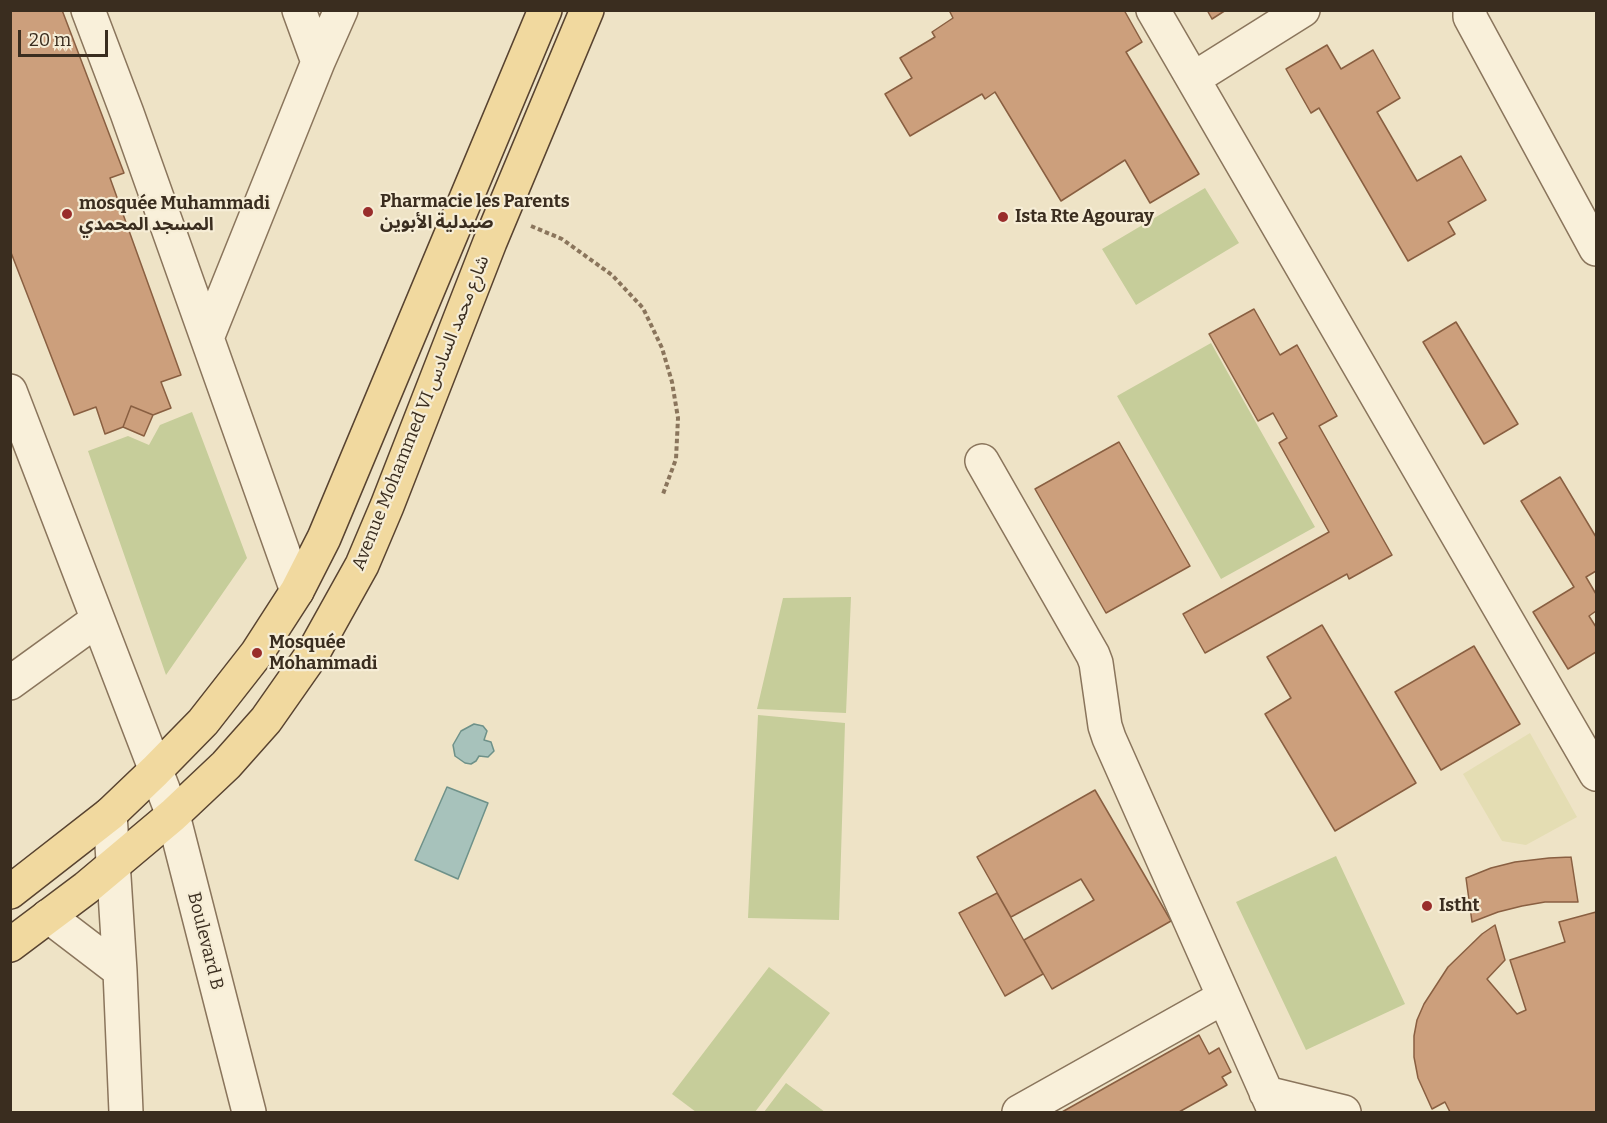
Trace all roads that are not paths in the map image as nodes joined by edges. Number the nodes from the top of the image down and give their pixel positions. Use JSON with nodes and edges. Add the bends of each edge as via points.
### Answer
{"nodes":[{"id":1,"x":88,"y":10,"type":"edge"},
{"id":2,"x":299,"y":10,"type":"edge"},
{"id":3,"x":341,"y":10,"type":"edge"},
{"id":4,"x":545,"y":10,"type":"edge"},
{"id":5,"x":587,"y":10,"type":"edge"},
{"id":6,"x":1152,"y":10,"type":"edge"},
{"id":7,"x":1303,"y":10,"type":"edge"},
{"id":8,"x":1470,"y":10,"type":"edge"},
{"id":9,"x":318,"y":63,"type":"junction"},
{"id":10,"x":1193,"y":79,"type":"junction"},
{"id":11,"x":1594,"y":241,"type":"edge"},
{"id":12,"x":207,"y":338,"type":"junction"},
{"id":13,"x":10,"y":391,"type":"edge"},
{"id":14,"x":982,"y":461,"type":"dead end"},
{"id":15,"x":297,"y":591,"type":"junction"},
{"id":16,"x":97,"y":620,"type":"junction"},
{"id":17,"x":257,"y":653,"type":"junction"},
{"id":18,"x":295,"y":682,"type":"junction"},
{"id":19,"x":10,"y":683,"type":"edge"},
{"id":20,"x":155,"y":771,"type":"junction"},
{"id":21,"x":1596,"y":774,"type":"edge"},
{"id":22,"x":110,"y":814,"type":"junction"},
{"id":23,"x":173,"y":815,"type":"junction"},
{"id":24,"x":114,"y":864,"type":"junction"},
{"id":25,"x":10,"y":892,"type":"edge"},
{"id":26,"x":48,"y":916,"type":"junction"},
{"id":27,"x":10,"y":945,"type":"edge"},
{"id":28,"x":120,"y":971,"type":"junction"},
{"id":29,"x":1224,"y":997,"type":"junction"},
{"id":30,"x":1270,"y":1103,"type":"edge"},
{"id":31,"x":126,"y":1113,"type":"edge"},
{"id":32,"x":249,"y":1113,"type":"edge"},
{"id":33,"x":1019,"y":1113,"type":"edge"},
{"id":34,"x":1344,"y":1113,"type":"edge"}],
"edges":[{"from":1,"to":12,"type":"street"},
{"from":2,"to":9,"type":"street"},
{"from":3,"to":9,"type":"street"},
{"from":4,"to":15,"type":"main road","via":[[324,538]]},
{"from":5,"to":18,"type":"main road","name":"Avenue Mohammed VI شارع محمد السادس","via":[[362,565]]},
{"from":6,"to":10,"type":"street"},
{"from":7,"to":10,"type":"street"},
{"from":8,"to":11,"type":"street","via":[[1470,17]]},
{"from":9,"to":12,"type":"street"},
{"from":10,"to":21,"type":"street"},
{"from":12,"to":15,"type":"street"},
{"from":13,"to":16,"type":"street","name":"Boulevard B"},
{"from":14,"to":29,"type":"street","via":[[1093,655],[1109,738]]},
{"from":15,"to":17,"type":"main road"},
{"from":16,"to":19,"type":"street"},
{"from":16,"to":20,"type":"street","name":"Boulevard B"},
{"from":17,"to":18,"type":"main road"},
{"from":17,"to":20,"type":"main road","via":[[202,722]]},
{"from":18,"to":23,"type":"main road","name":"Avenue Mohammed VI شارع محمد السادس","via":[[234,756]]},
{"from":20,"to":22,"type":"main road"},
{"from":20,"to":23,"type":"street","name":"Boulevard B"},
{"from":22,"to":24,"type":"street"},
{"from":22,"to":25,"type":"main road"},
{"from":23,"to":24,"type":"main road","name":"Avenue Mohammed VI شارع محمد السادس"},
{"from":23,"to":32,"type":"street","name":"Boulevard B"},
{"from":24,"to":26,"type":"main road","name":"Avenue Mohammed VI شارع محمد السادس"},
{"from":24,"to":28,"type":"street"},
{"from":26,"to":27,"type":"main road","name":"Avenue Mohammed VI شارع محمد السادس"},
{"from":26,"to":28,"type":"street"},
{"from":28,"to":31,"type":"street"},
{"from":29,"to":30,"type":"street"},
{"from":29,"to":33,"type":"street"},
{"from":30,"to":34,"type":"street"}]}
